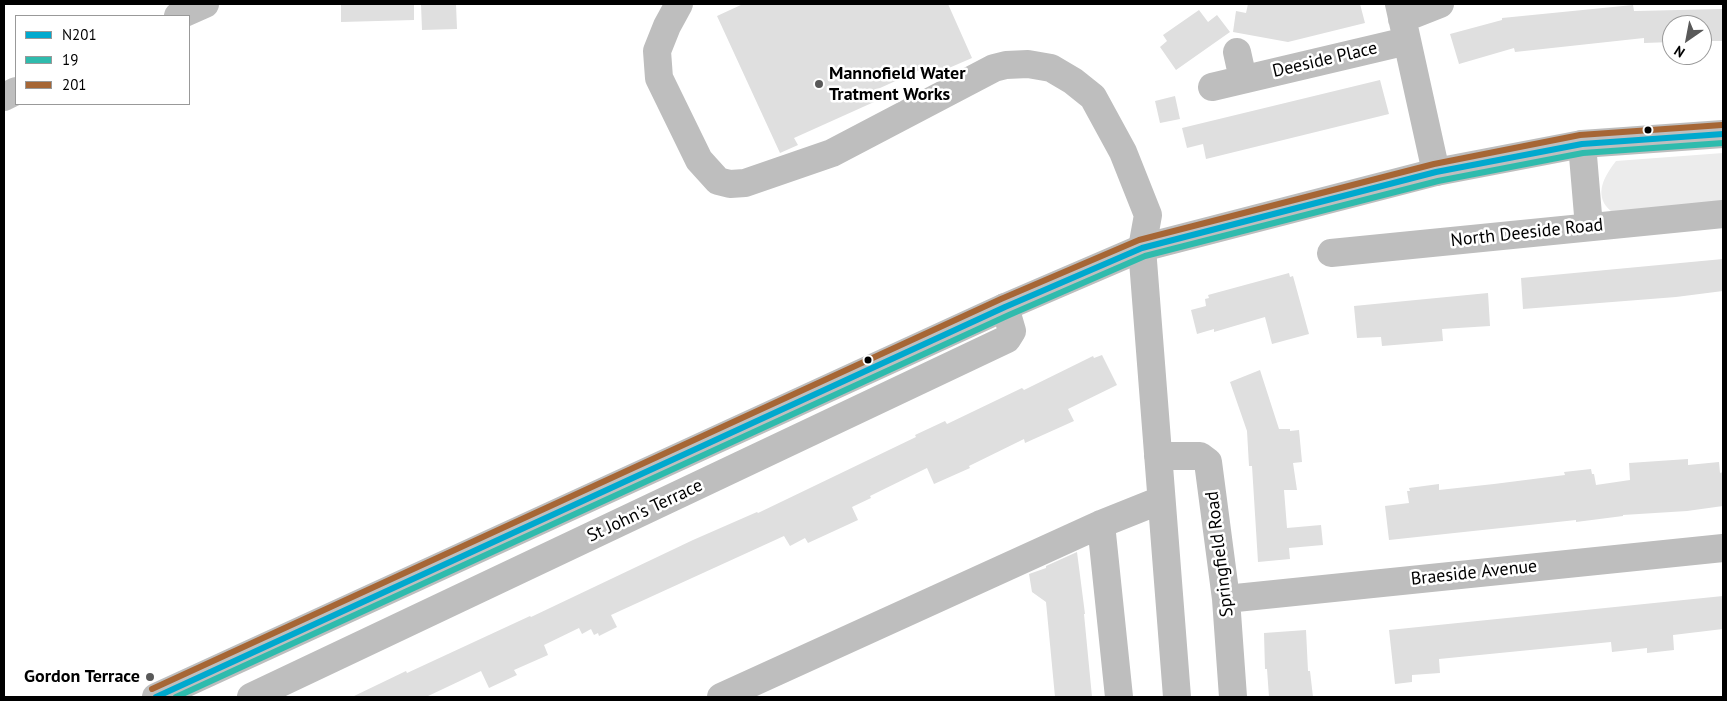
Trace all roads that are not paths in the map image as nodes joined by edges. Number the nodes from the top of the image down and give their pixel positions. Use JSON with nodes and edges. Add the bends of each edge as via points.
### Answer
{"nodes":[{"id":1,"x":205,"y":4,"type":"edge"},
{"id":2,"x":679,"y":4,"type":"edge"},
{"id":3,"x":1440,"y":4,"type":"edge"},
{"id":4,"x":180,"y":15,"type":"edge"},
{"id":5,"x":1403,"y":21,"type":"edge"},
{"id":6,"x":1237,"y":52,"type":"dead end"},
{"id":7,"x":1244,"y":80,"type":"junction"},
{"id":8,"x":1212,"y":87,"type":"dead end"},
{"id":9,"x":1723,"y":134,"type":"edge"},
{"id":10,"x":1582,"y":144,"type":"junction"},
{"id":11,"x":1436,"y":172,"type":"junction"},
{"id":12,"x":1723,"y":214,"type":"edge"},
{"id":13,"x":1589,"y":227,"type":"junction"},
{"id":14,"x":1142,"y":248,"type":"junction"},
{"id":15,"x":1331,"y":253,"type":"dead end"},
{"id":16,"x":1005,"y":308,"type":"junction"},
{"id":17,"x":1158,"y":456,"type":"junction"},
{"id":18,"x":1161,"y":500,"type":"junction"},
{"id":19,"x":1101,"y":524,"type":"junction"},
{"id":20,"x":1723,"y":548,"type":"edge"},
{"id":21,"x":1226,"y":599,"type":"junction"},
{"id":22,"x":156,"y":697,"type":"edge"},
{"id":23,"x":252,"y":697,"type":"edge"},
{"id":24,"x":721,"y":697,"type":"edge"},
{"id":25,"x":1119,"y":697,"type":"edge"},
{"id":26,"x":1177,"y":697,"type":"edge"},
{"id":27,"x":1233,"y":697,"type":"edge"}],
"edges":[{"from":1,"to":4,"type":"street"},
{"from":2,"to":14,"type":"street","via":[[658,51],[659,78],[699,160],[718,181],[745,183],[832,153],[994,68],[1028,64],[1051,68],[1093,97],[1122,152],[1148,215]]},
{"from":3,"to":5,"type":"street","name":"Deeside Place"},
{"from":5,"to":7,"type":"street","name":"Deeside Place"},
{"from":5,"to":11,"type":"street"},
{"from":6,"to":7,"type":"street"},
{"from":7,"to":8,"type":"street","name":"Deeside Place"},
{"from":9,"to":10,"type":"street"},
{"from":10,"to":11,"type":"street"},
{"from":10,"to":13,"type":"street"},
{"from":11,"to":14,"type":"street"},
{"from":12,"to":13,"type":"street","name":"North Deeside Road"},
{"from":13,"to":15,"type":"street","name":"North Deeside Road"},
{"from":14,"to":16,"type":"street","name":"St John's Terrace"},
{"from":14,"to":17,"type":"street"},
{"from":16,"to":22,"type":"street","name":"St John's Terrace"},
{"from":16,"to":23,"type":"street","name":"St John's Terrace","via":[[1012,331],[1007,339]]},
{"from":17,"to":18,"type":"street"},
{"from":17,"to":21,"type":"street","name":"Springfield Road","via":[[1200,456],[1208,462]]},
{"from":18,"to":19,"type":"street"},
{"from":18,"to":26,"type":"street"},
{"from":19,"to":24,"type":"street"},
{"from":19,"to":25,"type":"street"},
{"from":20,"to":21,"type":"street","name":"Braeside Avenue"},
{"from":21,"to":27,"type":"street","name":"Springfield Road"}]}
